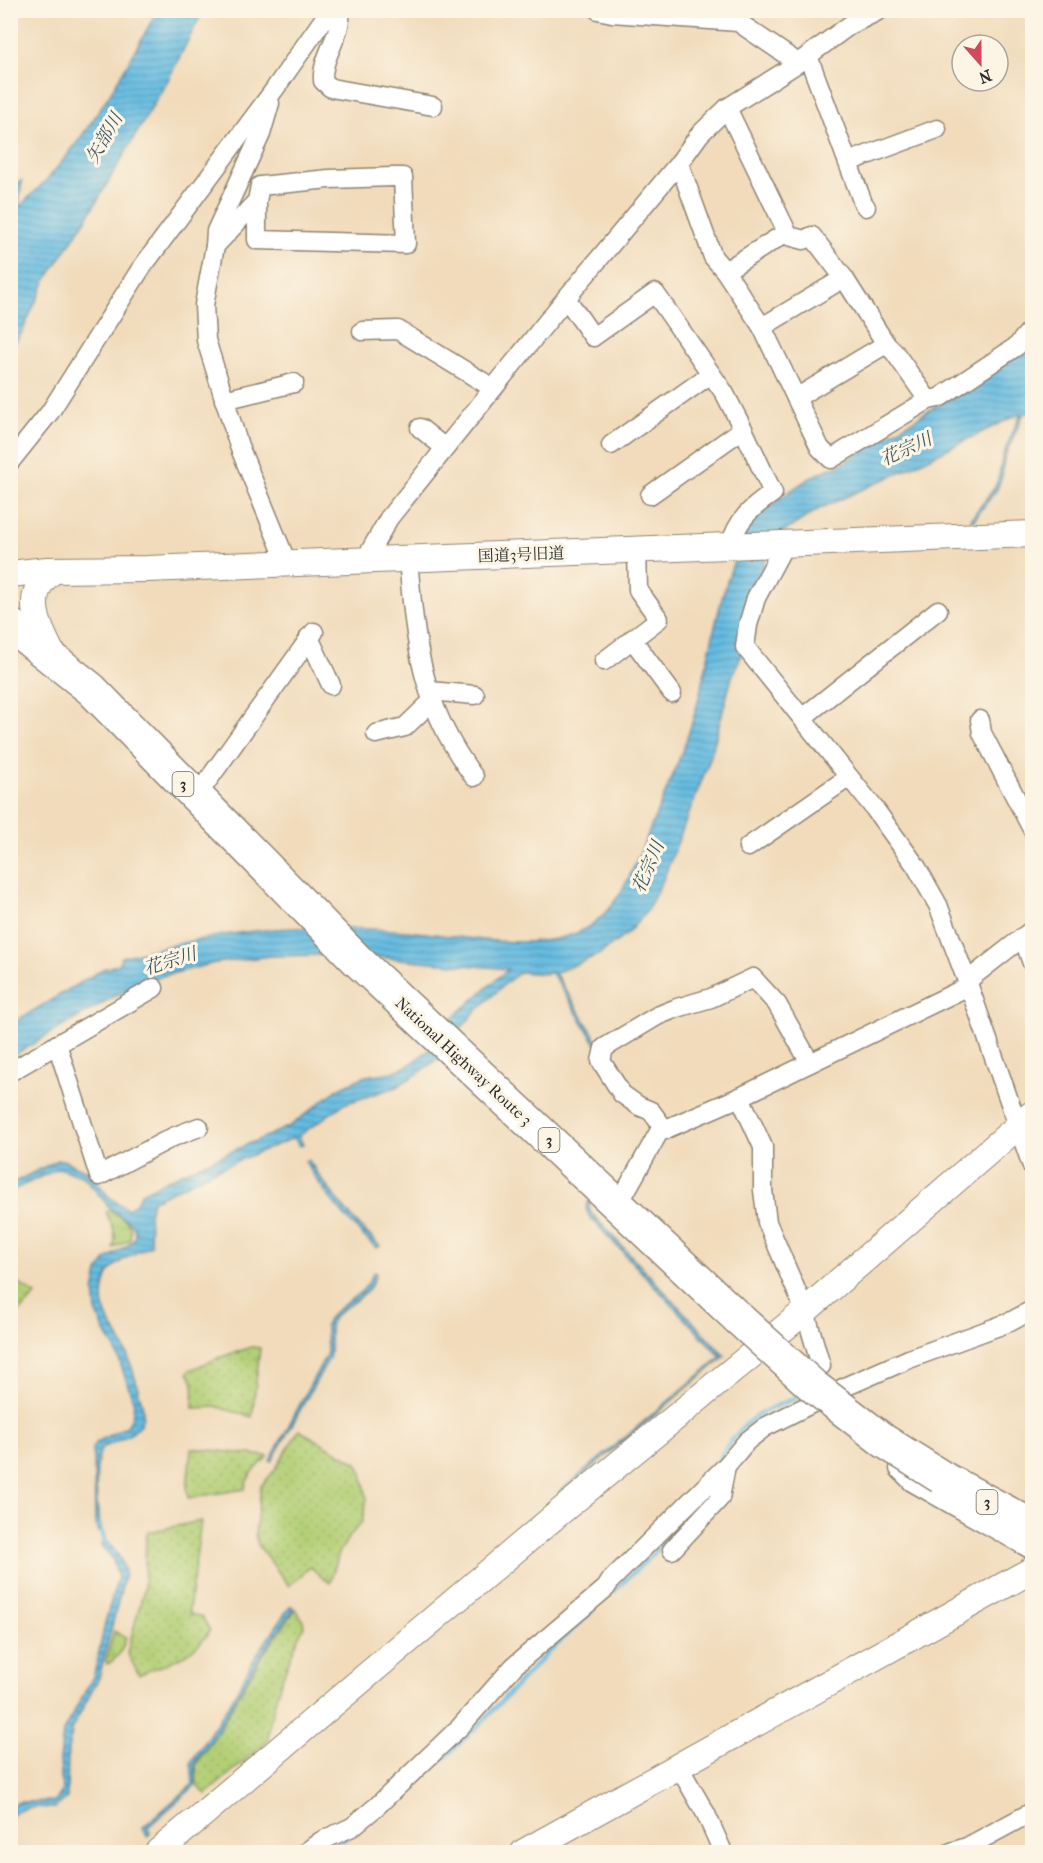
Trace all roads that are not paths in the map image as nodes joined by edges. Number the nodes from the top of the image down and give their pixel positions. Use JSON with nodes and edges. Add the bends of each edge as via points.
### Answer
{"nodes":[{"id":1,"x":330,"y":10,"type":"edge"},
{"id":2,"x":340,"y":10,"type":"edge"},
{"id":3,"x":598,"y":10,"type":"edge"},
{"id":4,"x":880,"y":10,"type":"edge"},
{"id":5,"x":738,"y":16,"type":"edge"},
{"id":6,"x":803,"y":59,"type":"junction"},
{"id":7,"x":274,"y":90,"type":"junction"},
{"id":8,"x":433,"y":106,"type":"dead end"},
{"id":9,"x":727,"y":108,"type":"junction"},
{"id":10,"x":937,"y":129,"type":"dead end"},
{"id":11,"x":848,"y":162,"type":"junction"},
{"id":12,"x":679,"y":163,"type":"junction"},
{"id":13,"x":257,"y":201,"type":"junction"},
{"id":14,"x":866,"y":207,"type":"dead end"},
{"id":15,"x":787,"y":232,"type":"junction"},
{"id":16,"x":215,"y":246,"type":"junction"},
{"id":17,"x":725,"y":271,"type":"junction"},
{"id":18,"x":844,"y":278,"type":"junction"},
{"id":19,"x":566,"y":298,"type":"junction"},
{"id":20,"x":762,"y":327,"type":"junction"},
{"id":21,"x":1032,"y":328,"type":"edge"},
{"id":22,"x":362,"y":331,"type":"dead end"},
{"id":23,"x":886,"y":344,"type":"junction"},
{"id":24,"x":711,"y":374,"type":"junction"},
{"id":25,"x":294,"y":383,"type":"dead end"},
{"id":26,"x":493,"y":388,"type":"junction"},
{"id":27,"x":796,"y":398,"type":"junction"},
{"id":28,"x":224,"y":400,"type":"junction"},
{"id":29,"x":928,"y":400,"type":"junction"},
{"id":30,"x":420,"y":428,"type":"dead end"},
{"id":31,"x":743,"y":429,"type":"junction"},
{"id":32,"x":611,"y":446,"type":"dead end"},
{"id":33,"x":445,"y":448,"type":"junction"},
{"id":34,"x":10,"y":462,"type":"edge"},
{"id":35,"x":650,"y":495,"type":"dead end"},
{"id":36,"x":1032,"y":534,"type":"edge"},
{"id":37,"x":782,"y":544,"type":"junction"},
{"id":38,"x":732,"y":546,"type":"junction"},
{"id":39,"x":637,"y":550,"type":"junction"},
{"id":40,"x":408,"y":558,"type":"junction"},
{"id":41,"x":365,"y":560,"type":"junction"},
{"id":42,"x":287,"y":563,"type":"junction"},
{"id":43,"x":54,"y":570,"type":"junction"},
{"id":44,"x":10,"y":574,"type":"edge"},
{"id":45,"x":938,"y":610,"type":"dead end"},
{"id":46,"x":10,"y":625,"type":"edge"},
{"id":47,"x":632,"y":639,"type":"junction"},
{"id":48,"x":55,"y":660,"type":"junction"},
{"id":49,"x":604,"y":661,"type":"dead end"},
{"id":50,"x":331,"y":685,"type":"dead end"},
{"id":51,"x":672,"y":693,"type":"dead end"},
{"id":52,"x":474,"y":695,"type":"dead end"},
{"id":53,"x":430,"y":696,"type":"junction"},
{"id":54,"x":802,"y":718,"type":"junction"},
{"id":55,"x":980,"y":720,"type":"dead end"},
{"id":56,"x":376,"y":734,"type":"dead end"},
{"id":57,"x":474,"y":777,"type":"dead end"},
{"id":58,"x":849,"y":777,"type":"junction"},
{"id":59,"x":196,"y":797,"type":"junction"},
{"id":60,"x":1032,"y":829,"type":"edge"},
{"id":61,"x":748,"y":847,"type":"dead end"},
{"id":62,"x":1028,"y":933,"type":"edge"},
{"id":63,"x":1032,"y":963,"type":"edge"},
{"id":64,"x":968,"y":984,"type":"junction"},
{"id":65,"x":154,"y":988,"type":"dead end"},
{"id":66,"x":57,"y":1044,"type":"junction"},
{"id":67,"x":810,"y":1063,"type":"junction"},
{"id":68,"x":10,"y":1072,"type":"edge"},
{"id":69,"x":740,"y":1097,"type":"junction"},
{"id":70,"x":1027,"y":1128,"type":"edge"},
{"id":71,"x":665,"y":1130,"type":"junction"},
{"id":72,"x":191,"y":1135,"type":"dead end"},
{"id":73,"x":1032,"y":1166,"type":"edge"},
{"id":74,"x":618,"y":1205,"type":"junction"},
{"id":75,"x":1032,"y":1310,"type":"edge"},
{"id":76,"x":805,"y":1311,"type":"junction"},
{"id":77,"x":821,"y":1366,"type":"dead end"},
{"id":78,"x":726,"y":1466,"type":"junction"},
{"id":79,"x":899,"y":1469,"type":"dead end"},
{"id":80,"x":1032,"y":1526,"type":"edge"},
{"id":81,"x":672,"y":1550,"type":"dead end"},
{"id":82,"x":1032,"y":1550,"type":"edge"},
{"id":83,"x":1032,"y":1570,"type":"edge"},
{"id":84,"x":679,"y":1767,"type":"junction"},
{"id":85,"x":1032,"y":1812,"type":"edge"},
{"id":86,"x":158,"y":1852,"type":"edge"},
{"id":87,"x":306,"y":1852,"type":"edge"},
{"id":88,"x":524,"y":1852,"type":"edge"},
{"id":89,"x":723,"y":1852,"type":"edge"},
{"id":90,"x":951,"y":1852,"type":"edge"}],
"edges":[{"from":1,"to":7,"type":"street"},
{"from":2,"to":8,"type":"street","via":[[341,21],[322,70],[322,81],[331,88]]},
{"from":3,"to":5,"type":"street"},
{"from":4,"to":6,"type":"street","via":[[850,25]]},
{"from":5,"to":6,"type":"street"},
{"from":6,"to":9,"type":"street"},
{"from":6,"to":11,"type":"street"},
{"from":7,"to":16,"type":"street","via":[[261,134],[216,231]]},
{"from":7,"to":34,"type":"street","via":[[140,270],[50,412]]},
{"from":9,"to":12,"type":"street","via":[[700,134]]},
{"from":9,"to":15,"type":"street"},
{"from":10,"to":11,"type":"street"},
{"from":11,"to":14,"type":"street"},
{"from":12,"to":17,"type":"street","via":[[713,257]]},
{"from":12,"to":19,"type":"street"},
{"from":13,"to":13,"type":"street","via":[[260,186],[403,177],[406,244],[257,240]]},
{"from":13,"to":16,"type":"street"},
{"from":15,"to":17,"type":"street"},
{"from":15,"to":18,"type":"street","via":[[804,240],[812,236]]},
{"from":16,"to":28,"type":"street","via":[[204,305],[206,340]]},
{"from":17,"to":20,"type":"street"},
{"from":18,"to":20,"type":"street"},
{"from":18,"to":23,"type":"street"},
{"from":19,"to":24,"type":"street","via":[[593,337],[655,294]]},
{"from":19,"to":26,"type":"street"},
{"from":20,"to":27,"type":"street"},
{"from":21,"to":29,"type":"street","via":[[993,362],[939,398]]},
{"from":22,"to":26,"type":"street","via":[[392,339],[398,330]]},
{"from":23,"to":27,"type":"street"},
{"from":23,"to":29,"type":"street"},
{"from":24,"to":31,"type":"street"},
{"from":24,"to":32,"type":"street"},
{"from":25,"to":28,"type":"street"},
{"from":26,"to":33,"type":"street"},
{"from":27,"to":29,"type":"street","via":[[820,448],[831,459]]},
{"from":28,"to":42,"type":"street"},
{"from":30,"to":33,"type":"street"},
{"from":31,"to":35,"type":"street"},
{"from":31,"to":38,"type":"street","via":[[773,493],[754,507],[734,531]]},
{"from":33,"to":41,"type":"street","via":[[389,518]]},
{"from":36,"to":37,"type":"street","name":"国道3号旧道"},
{"from":37,"to":38,"type":"street","name":"国道3号旧道"},
{"from":37,"to":54,"type":"street","via":[[756,598],[745,647]]},
{"from":38,"to":39,"type":"street","name":"国道3号旧道"},
{"from":39,"to":40,"type":"street","name":"国道3号旧道"},
{"from":39,"to":47,"type":"street","via":[[638,590],[659,619]]},
{"from":40,"to":41,"type":"street","name":"国道3号旧道"},
{"from":40,"to":53,"type":"street","via":[[414,627]]},
{"from":41,"to":42,"type":"street","name":"国道3号旧道"},
{"from":42,"to":43,"type":"street","name":"国道3号旧道"},
{"from":43,"to":44,"type":"street","name":"国道3号旧道"},
{"from":43,"to":48,"type":"street","via":[[41,583],[34,607]]},
{"from":45,"to":54,"type":"street"},
{"from":46,"to":48,"type":"highway","name":"National Highway Route 3","number":"3"},
{"from":47,"to":49,"type":"street"},
{"from":47,"to":51,"type":"street"},
{"from":48,"to":59,"type":"highway","name":"National Highway Route 3","number":"3","via":[[91,689]]},
{"from":50,"to":59,"type":"street","via":[[311,635]]},
{"from":52,"to":53,"type":"street"},
{"from":53,"to":56,"type":"street","via":[[405,727]]},
{"from":53,"to":57,"type":"street","via":[[460,759]]},
{"from":54,"to":58,"type":"street"},
{"from":55,"to":60,"type":"street","via":[[982,732]]},
{"from":58,"to":61,"type":"street"},
{"from":58,"to":64,"type":"street","via":[[916,866],[938,905]]},
{"from":59,"to":74,"type":"highway","name":"National Highway Route 3","number":"3","via":[[358,961]]},
{"from":62,"to":63,"type":"street"},
{"from":62,"to":64,"type":"street"},
{"from":64,"to":67,"type":"street","via":[[938,1003]]},
{"from":64,"to":70,"type":"street"},
{"from":65,"to":66,"type":"street"},
{"from":66,"to":68,"type":"street"},
{"from":66,"to":72,"type":"street","via":[[99,1176]]},
{"from":67,"to":69,"type":"street"},
{"from":67,"to":71,"type":"street","via":[[777,1004],[753,978],[711,998],[657,1016],[604,1048],[601,1061],[622,1095],[651,1111]]},
{"from":69,"to":71,"type":"street"},
{"from":69,"to":76,"type":"street","via":[[763,1147],[766,1222]]},
{"from":70,"to":73,"type":"street"},
{"from":70,"to":76,"type":"street"},
{"from":71,"to":74,"type":"street","via":[[660,1132]]},
{"from":74,"to":80,"type":"highway","name":"National Highway Route 3","number":"3","bridge":true,"via":[[813,1386],[884,1441]]},
{"from":75,"to":78,"type":"street","via":[[1011,1322],[909,1359],[796,1411],[747,1441]]},
{"from":76,"to":77,"type":"street"},
{"from":76,"to":86,"type":"street"},
{"from":78,"to":81,"type":"street","via":[[720,1498]]},
{"from":78,"to":87,"type":"street","via":[[606,1588],[514,1666],[460,1727],[376,1807],[352,1827],[321,1840]]},
{"from":79,"to":82,"type":"street","via":[[912,1482]]},
{"from":83,"to":84,"type":"street"},
{"from":84,"to":88,"type":"street"},
{"from":84,"to":89,"type":"street"},
{"from":85,"to":90,"type":"street"}]}
